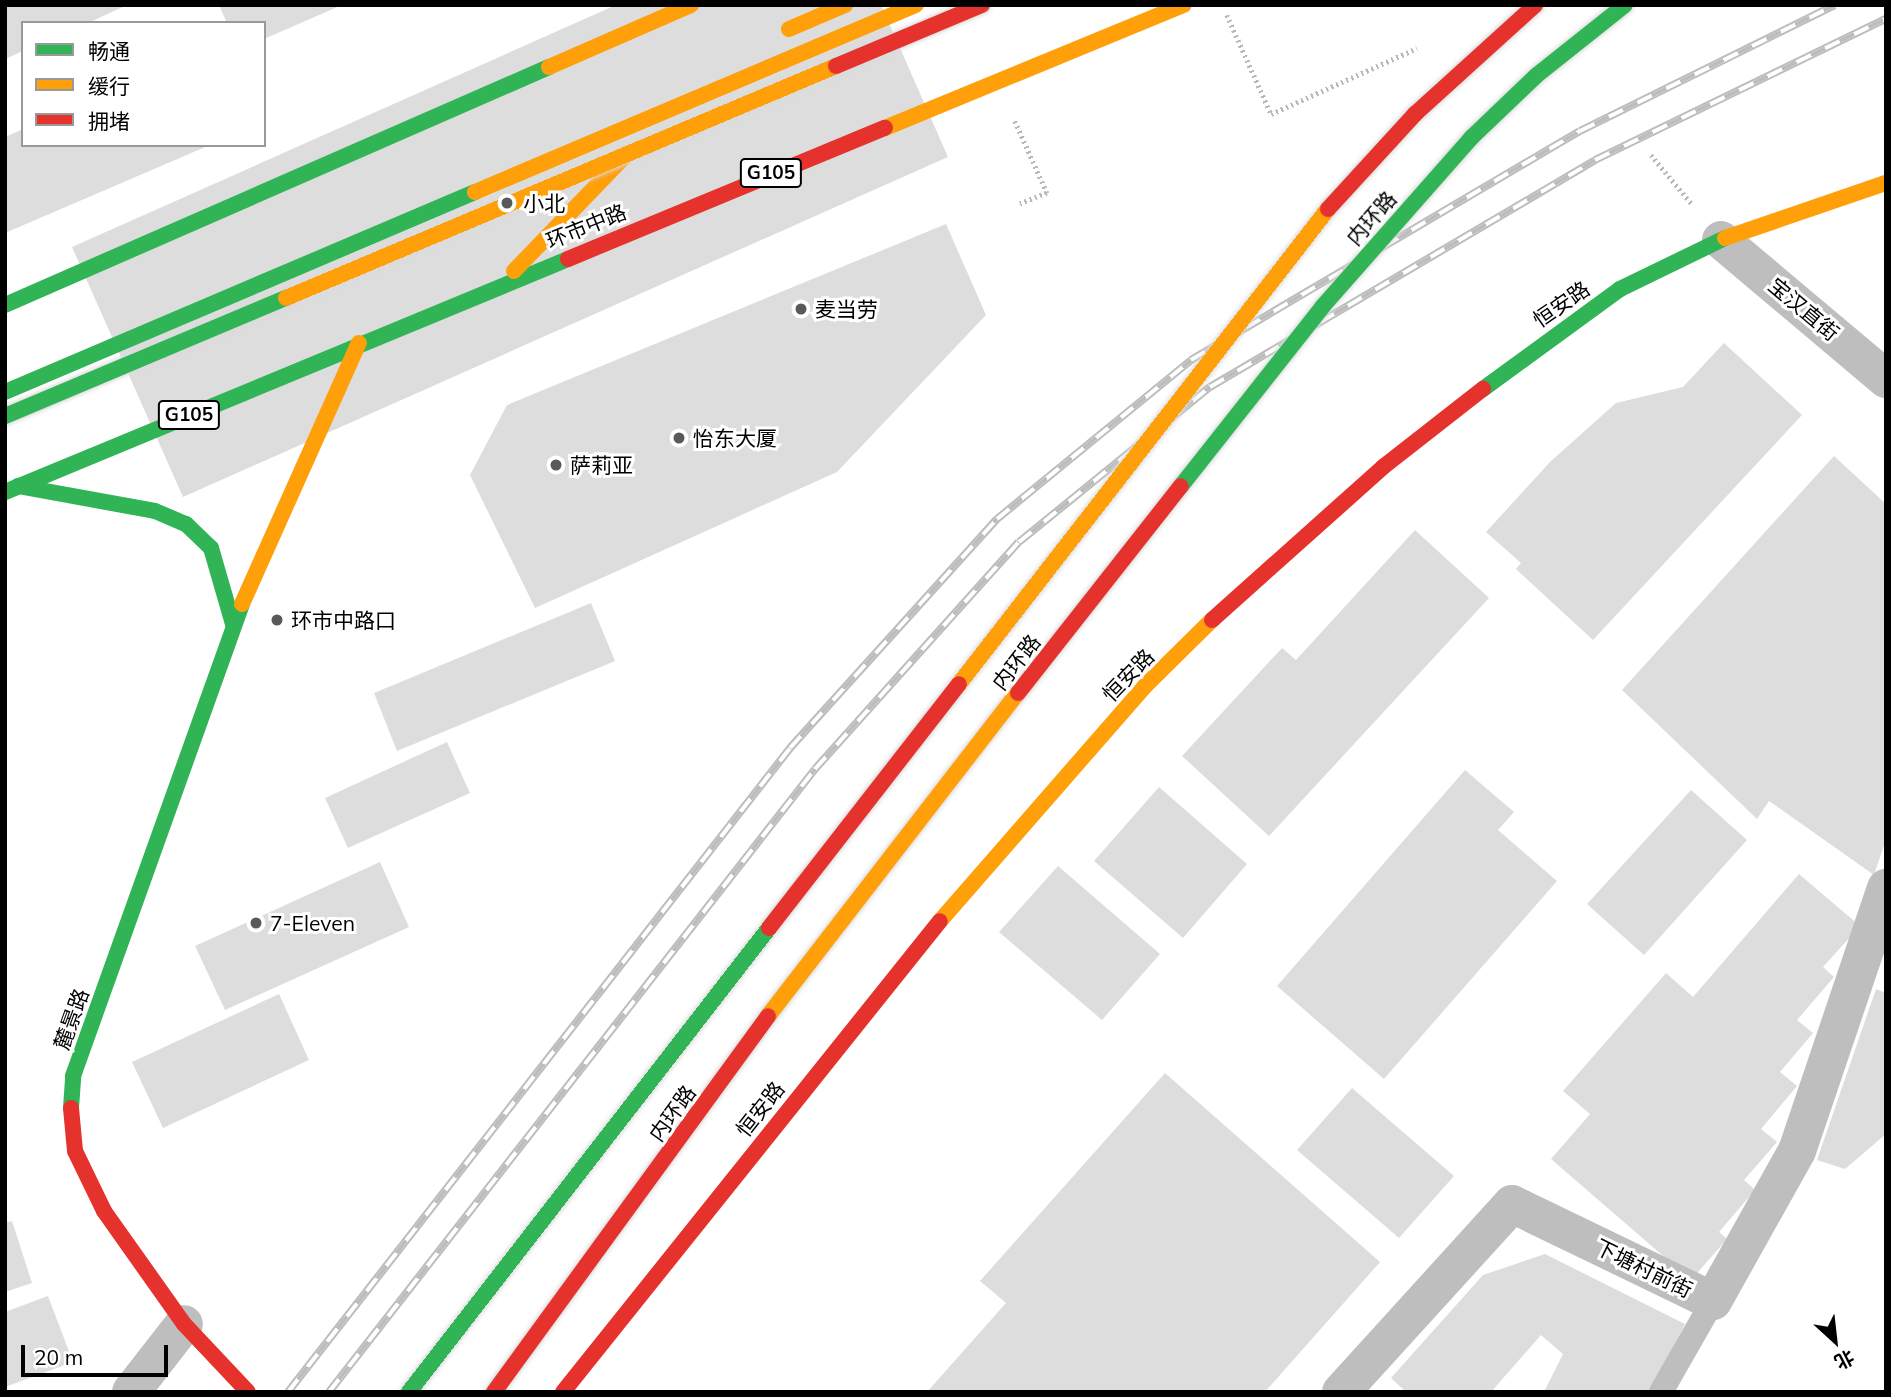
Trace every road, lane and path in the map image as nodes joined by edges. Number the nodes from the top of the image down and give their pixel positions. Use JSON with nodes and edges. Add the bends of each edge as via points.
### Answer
{"nodes":[{"id":1,"x":691,"y":5,"type":"edge"},
{"id":2,"x":845,"y":5,"type":"edge"},
{"id":3,"x":916,"y":5,"type":"edge"},
{"id":4,"x":982,"y":5,"type":"edge"},
{"id":5,"x":1184,"y":5,"type":"edge"},
{"id":6,"x":1223,"y":5,"type":"edge"},
{"id":7,"x":1535,"y":5,"type":"edge"},
{"id":8,"x":1625,"y":5,"type":"edge"},
{"id":9,"x":768,"y":38,"type":"dead end"},
{"id":10,"x":1426,"y":44,"type":"dead end"},
{"id":11,"x":997,"y":81,"type":"junction"},
{"id":12,"x":673,"y":106,"type":"junction"},
{"id":13,"x":1651,"y":155,"type":"dead end"},
{"id":14,"x":1851,"y":177,"type":"dead end"},
{"id":15,"x":1886,"y":183,"type":"edge"},
{"id":16,"x":1020,"y":204,"type":"dead end"},
{"id":17,"x":1796,"y":211,"type":"junction"},
{"id":18,"x":1721,"y":240,"type":"junction"},
{"id":19,"x":503,"y":282,"type":"junction"},
{"id":20,"x":5,"y":305,"type":"edge"},
{"id":21,"x":359,"y":343,"type":"junction"},
{"id":22,"x":1886,"y":379,"type":"edge"},
{"id":23,"x":5,"y":392,"type":"edge"},
{"id":24,"x":5,"y":416,"type":"edge"},
{"id":25,"x":12,"y":489,"type":"edge"},
{"id":26,"x":233,"y":624,"type":"junction"},
{"id":27,"x":1886,"y":888,"type":"edge"},
{"id":28,"x":1713,"y":1301,"type":"junction"},
{"id":29,"x":184,"y":1324,"type":"junction"},
{"id":30,"x":131,"y":1392,"type":"edge"},
{"id":31,"x":248,"y":1392,"type":"edge"},
{"id":32,"x":410,"y":1392,"type":"edge"},
{"id":33,"x":494,"y":1392,"type":"edge"},
{"id":34,"x":563,"y":1392,"type":"edge"},
{"id":35,"x":1340,"y":1392,"type":"edge"},
{"id":36,"x":1661,"y":1392,"type":"edge"}],
"edges":[{"from":1,"to":20,"type":"main road"},
{"from":2,"to":9,"type":"main road"},
{"from":3,"to":12,"type":"main road"},
{"from":4,"to":24,"type":"main road","bridge":true},
{"from":5,"to":11,"type":"main road","name":"环市中路","number":"G105"},
{"from":6,"to":10,"type":"path","via":[[1270,114]]},
{"from":7,"to":32,"type":"main road","name":"内环路","bridge":true,"via":[[1415,114],[1325,212]]},
{"from":8,"to":33,"type":"main road","name":"内环路","bridge":true,"via":[[1537,75],[1471,138],[1323,306],[823,940]]},
{"from":11,"to":16,"type":"path","via":[[1047,193]]},
{"from":11,"to":19,"type":"main road","name":"环市中路","number":"G105"},
{"from":12,"to":19,"type":"main road"},
{"from":12,"to":23,"type":"main road"},
{"from":13,"to":18,"type":"path"},
{"from":14,"to":17,"type":"main road"},
{"from":15,"to":17,"type":"main road","name":"恒安路"},
{"from":17,"to":18,"type":"main road","name":"恒安路"},
{"from":18,"to":22,"type":"street","name":"宝汉直街"},
{"from":18,"to":34,"type":"main road","name":"恒安路","via":[[1620,289],[1527,354],[1335,509],[1144,687],[1058,779],[877,995]]},
{"from":19,"to":21,"type":"main road","name":"环市中路","number":"G105"},
{"from":21,"to":25,"type":"main road","name":"环市中路","number":"G105"},
{"from":21,"to":26,"type":"main road","name":"麓景路"},
{"from":25,"to":26,"type":"main road","via":[[155,511],[186,524],[211,548]]},
{"from":26,"to":29,"type":"main road","name":"麓景路","via":[[73,1076],[70,1124],[75,1151],[104,1211]]},
{"from":27,"to":28,"type":"street","name":"下塘村前街","via":[[1797,1151]]},
{"from":28,"to":35,"type":"street","name":"下塘村前街","via":[[1512,1204]]},
{"from":28,"to":36,"type":"lane"},
{"from":29,"to":30,"type":"street"},
{"from":29,"to":31,"type":"main road","name":"麓景路"}]}
